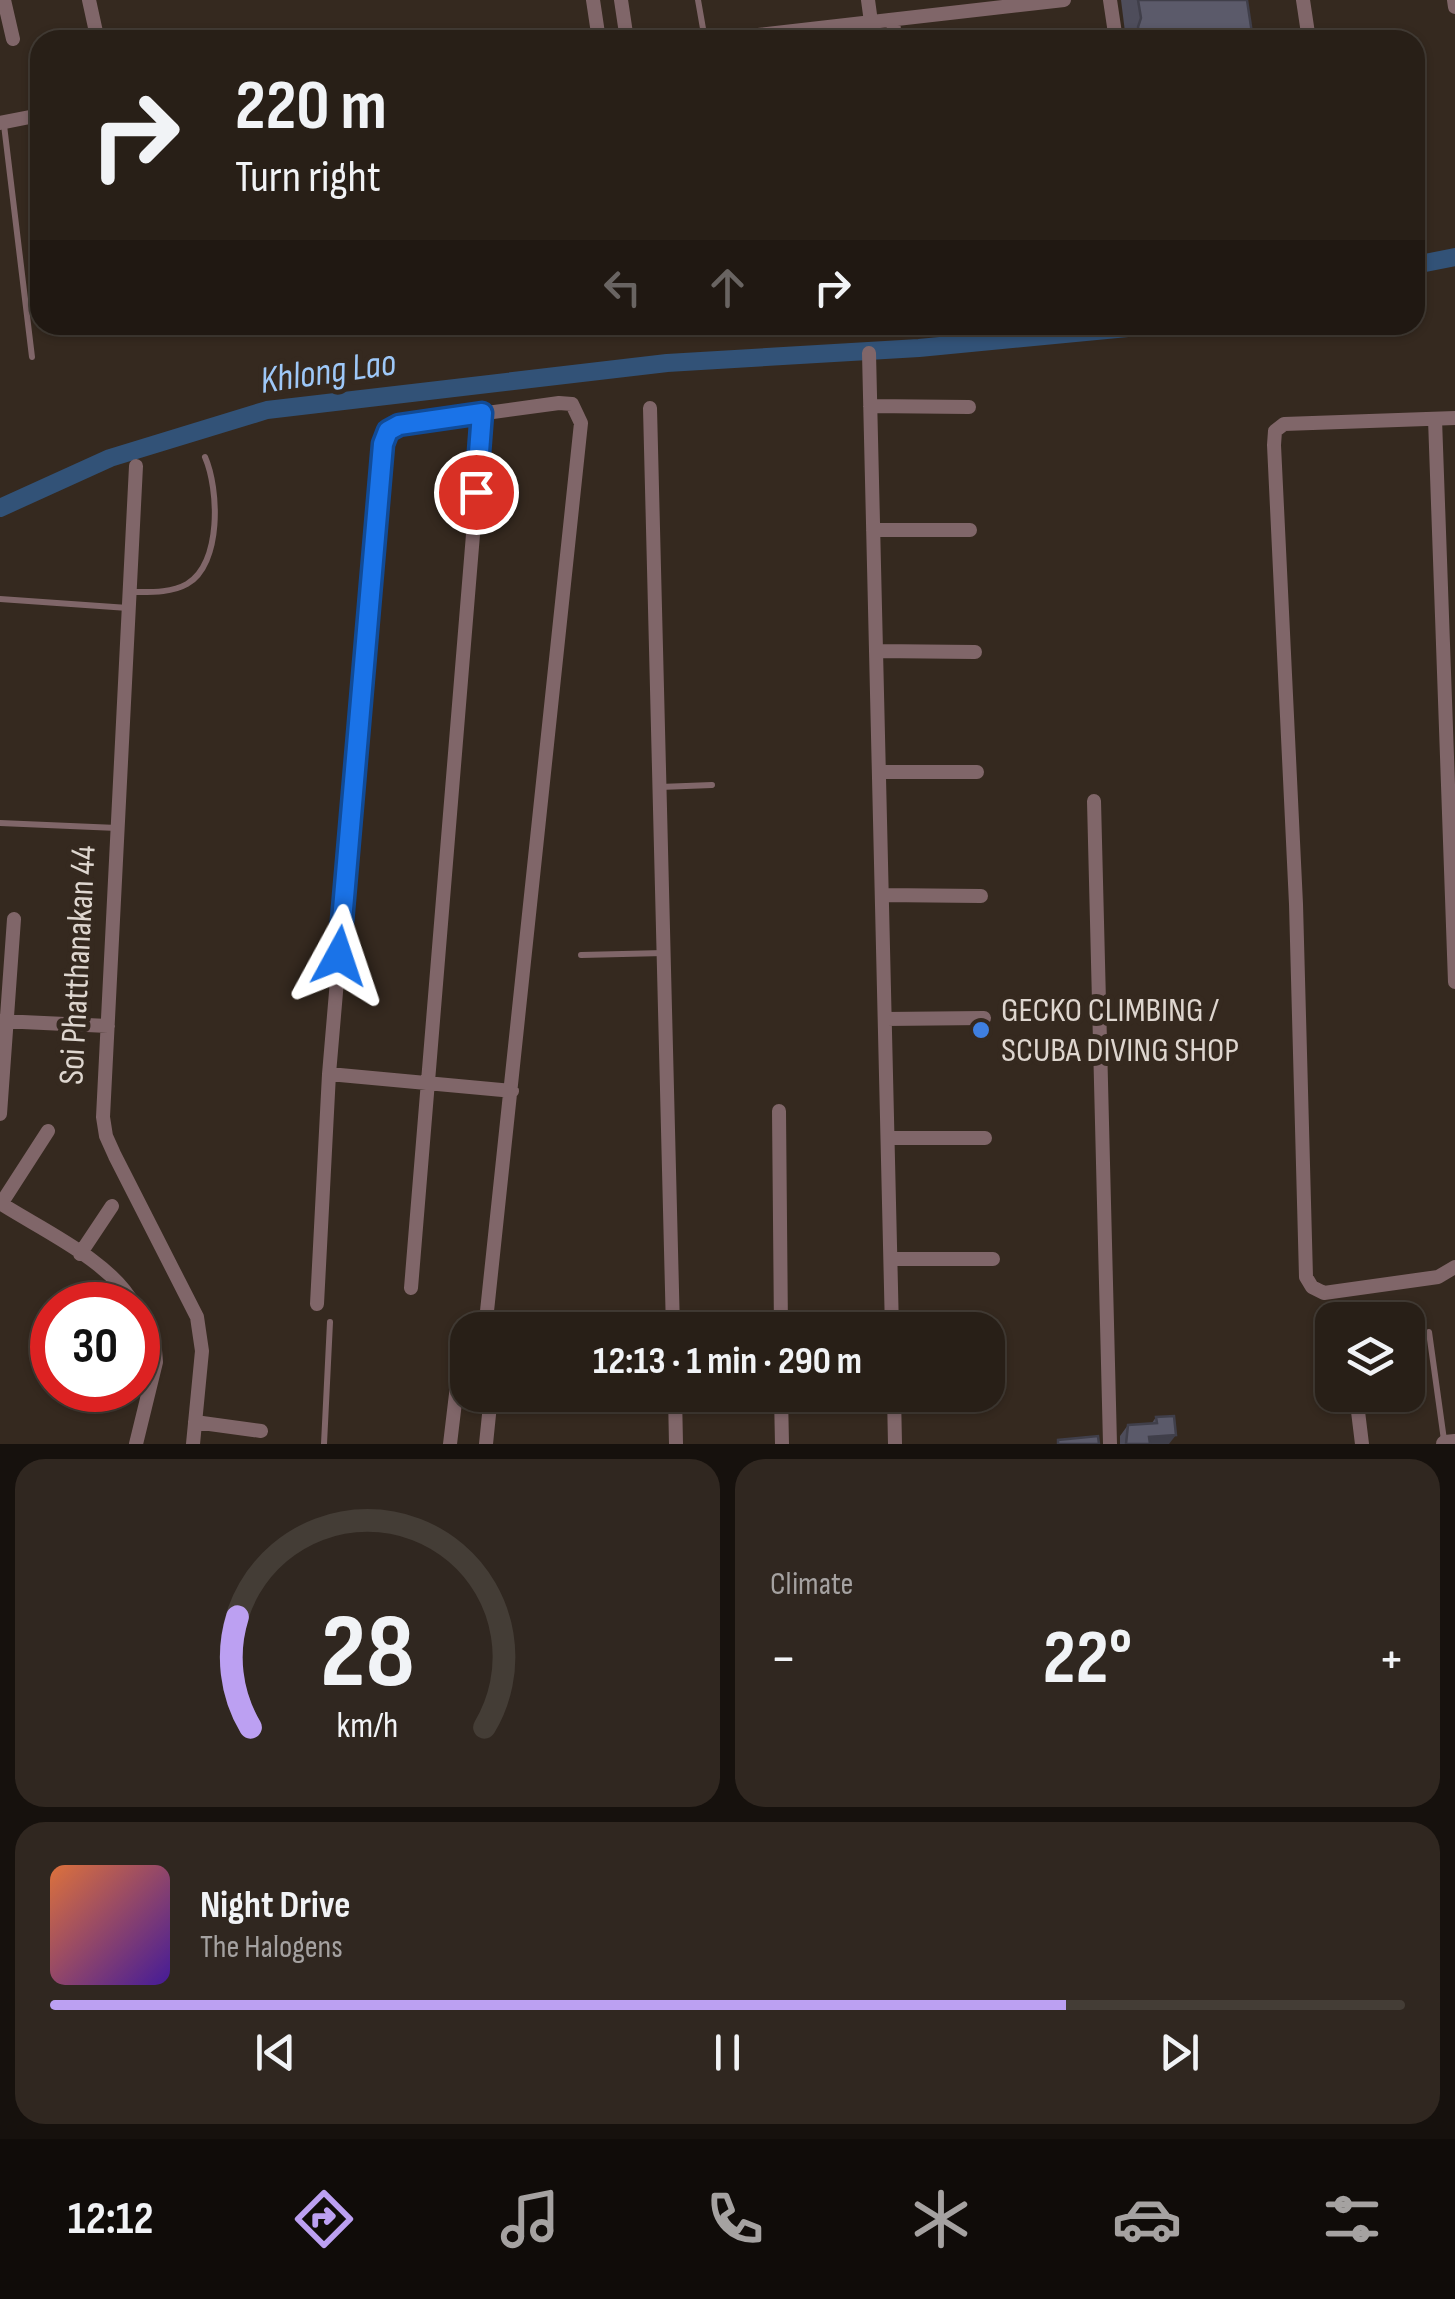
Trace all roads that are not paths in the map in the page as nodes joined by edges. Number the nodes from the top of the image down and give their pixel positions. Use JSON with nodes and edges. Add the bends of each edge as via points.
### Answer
{"nodes":[{"id":1,"x":4,"y":0,"type":"edge"},
{"id":2,"x":89,"y":0,"type":"edge"},
{"id":3,"x":593,"y":0,"type":"edge"},
{"id":4,"x":620,"y":0,"type":"edge"},
{"id":5,"x":698,"y":0,"type":"edge"},
{"id":6,"x":868,"y":0,"type":"edge"},
{"id":7,"x":1064,"y":0,"type":"edge"},
{"id":8,"x":1110,"y":0,"type":"edge"},
{"id":9,"x":1303,"y":0,"type":"edge"},
{"id":10,"x":1010,"y":3,"type":"edge"},
{"id":11,"x":893,"y":20,"type":"junction"},
{"id":12,"x":870,"y":22,"type":"junction"},
{"id":13,"x":96,"y":30,"type":"edge"},
{"id":14,"x":598,"y":30,"type":"edge"},
{"id":15,"x":625,"y":30,"type":"edge"},
{"id":16,"x":703,"y":30,"type":"edge"},
{"id":17,"x":801,"y":30,"type":"edge"},
{"id":18,"x":894,"y":30,"type":"edge"},
{"id":19,"x":1114,"y":30,"type":"edge"},
{"id":20,"x":1308,"y":30,"type":"edge"},
{"id":21,"x":13,"y":39,"type":"dead end"},
{"id":22,"x":30,"y":116,"type":"edge"},
{"id":23,"x":2,"y":122,"type":"edge"},
{"id":24,"x":868,"y":352,"type":"dead end"},
{"id":25,"x":32,"y":357,"type":"dead end"},
{"id":26,"x":870,"y":406,"type":"junction"},
{"id":27,"x":969,"y":407,"type":"dead end"},
{"id":28,"x":650,"y":408,"type":"dead end"},
{"id":29,"x":482,"y":413,"type":"junction"},
{"id":30,"x":1455,"y":418,"type":"edge"},
{"id":31,"x":1436,"y":419,"type":"junction"},
{"id":32,"x":205,"y":457,"type":"dead end"},
{"id":33,"x":136,"y":466,"type":"dead end"},
{"id":34,"x":873,"y":530,"type":"junction"},
{"id":35,"x":970,"y":530,"type":"dead end"},
{"id":36,"x":130,"y":592,"type":"junction"},
{"id":37,"x":0,"y":600,"type":"edge"},
{"id":38,"x":129,"y":608,"type":"junction"},
{"id":39,"x":876,"y":651,"type":"junction"},
{"id":40,"x":976,"y":652,"type":"dead end"},
{"id":41,"x":879,"y":772,"type":"junction"},
{"id":42,"x":977,"y":772,"type":"dead end"},
{"id":43,"x":712,"y":785,"type":"dead end"},
{"id":44,"x":660,"y":787,"type":"junction"},
{"id":45,"x":1094,"y":801,"type":"dead end"},
{"id":46,"x":0,"y":822,"type":"edge"},
{"id":47,"x":118,"y":828,"type":"junction"},
{"id":48,"x":882,"y":895,"type":"junction"},
{"id":49,"x":982,"y":896,"type":"dead end"},
{"id":50,"x":14,"y":920,"type":"dead end"},
{"id":51,"x":664,"y":953,"type":"junction"},
{"id":52,"x":581,"y":955,"type":"dead end"},
{"id":53,"x":1455,"y":982,"type":"edge"},
{"id":54,"x":885,"y":1018,"type":"junction"},
{"id":55,"x":984,"y":1018,"type":"dead end"},
{"id":56,"x":3,"y":1022,"type":"edge"},
{"id":57,"x":108,"y":1026,"type":"junction"},
{"id":58,"x":329,"y":1074,"type":"junction"},
{"id":59,"x":426,"y":1083,"type":"junction"},
{"id":60,"x":512,"y":1091,"type":"junction"},
{"id":61,"x":779,"y":1111,"type":"dead end"},
{"id":62,"x":0,"y":1114,"type":"edge"},
{"id":63,"x":48,"y":1131,"type":"dead end"},
{"id":64,"x":888,"y":1138,"type":"junction"},
{"id":65,"x":985,"y":1138,"type":"dead end"},
{"id":66,"x":1,"y":1204,"type":"edge"},
{"id":67,"x":112,"y":1206,"type":"dead end"},
{"id":68,"x":80,"y":1254,"type":"junction"},
{"id":69,"x":891,"y":1258,"type":"junction"},
{"id":70,"x":993,"y":1259,"type":"dead end"},
{"id":71,"x":1455,"y":1266,"type":"edge"},
{"id":72,"x":118,"y":1282,"type":"edge"},
{"id":73,"x":411,"y":1288,"type":"dead end"},
{"id":74,"x":317,"y":1304,"type":"dead end"},
{"id":75,"x":486,"y":1312,"type":"edge"},
{"id":76,"x":673,"y":1312,"type":"edge"},
{"id":77,"x":781,"y":1312,"type":"edge"},
{"id":78,"x":892,"y":1312,"type":"edge"},
{"id":79,"x":330,"y":1322,"type":"dead end"},
{"id":80,"x":1429,"y":1332,"type":"dead end"},
{"id":81,"x":144,"y":1412,"type":"edge"},
{"id":82,"x":454,"y":1412,"type":"edge"},
{"id":83,"x":489,"y":1412,"type":"edge"},
{"id":84,"x":675,"y":1412,"type":"edge"},
{"id":85,"x":782,"y":1412,"type":"edge"},
{"id":86,"x":894,"y":1412,"type":"edge"},
{"id":87,"x":1358,"y":1412,"type":"edge"},
{"id":88,"x":195,"y":1422,"type":"junction"},
{"id":89,"x":261,"y":1431,"type":"dead end"},
{"id":90,"x":1455,"y":1443,"type":"edge"},
{"id":91,"x":136,"y":1444,"type":"edge"},
{"id":92,"x":193,"y":1444,"type":"edge"},
{"id":93,"x":324,"y":1444,"type":"edge"},
{"id":94,"x":450,"y":1444,"type":"edge"},
{"id":95,"x":486,"y":1444,"type":"edge"},
{"id":96,"x":676,"y":1444,"type":"edge"},
{"id":97,"x":782,"y":1444,"type":"edge"},
{"id":98,"x":895,"y":1444,"type":"edge"},
{"id":99,"x":1110,"y":1444,"type":"edge"},
{"id":100,"x":1362,"y":1444,"type":"edge"},
{"id":101,"x":1445,"y":1444,"type":"edge"}],
"edges":[{"from":1,"to":21,"type":"street"},
{"from":2,"to":13,"type":"street"},
{"from":3,"to":14,"type":"street"},
{"from":4,"to":15,"type":"street"},
{"from":5,"to":16,"type":"lane"},
{"from":6,"to":12,"type":"street"},
{"from":7,"to":10,"type":"street"},
{"from":8,"to":19,"type":"street"},
{"from":9,"to":20,"type":"street"},
{"from":10,"to":11,"type":"street"},
{"from":11,"to":12,"type":"street"},
{"from":11,"to":18,"type":"street"},
{"from":12,"to":17,"type":"street"},
{"from":22,"to":23,"type":"street"},
{"from":23,"to":25,"type":"lane"},
{"from":24,"to":26,"type":"street"},
{"from":26,"to":27,"type":"street"},
{"from":26,"to":34,"type":"street"},
{"from":28,"to":44,"type":"street"},
{"from":29,"to":58,"type":"street","via":[[399,425],[383,444]]},
{"from":29,"to":59,"type":"street"},
{"from":29,"to":60,"type":"street","via":[[572,404],[581,424]]},
{"from":30,"to":31,"type":"street"},
{"from":31,"to":53,"type":"street"},
{"from":31,"to":71,"type":"street","via":[[1284,424],[1275,431],[1306,1278],[1324,1292],[1438,1277]]},
{"from":32,"to":36,"type":"lane","via":[[215,492],[206,564],[184,586]]},
{"from":33,"to":36,"type":"street","name":"Soi Phatthanakan 44"},
{"from":34,"to":35,"type":"street"},
{"from":34,"to":39,"type":"street"},
{"from":36,"to":38,"type":"street","name":"Soi Phatthanakan 44"},
{"from":37,"to":38,"type":"lane"},
{"from":38,"to":47,"type":"street","name":"Soi Phatthanakan 44"},
{"from":39,"to":40,"type":"street"},
{"from":39,"to":41,"type":"street"},
{"from":41,"to":42,"type":"street"},
{"from":41,"to":48,"type":"street"},
{"from":43,"to":44,"type":"lane"},
{"from":44,"to":51,"type":"street"},
{"from":45,"to":99,"type":"street"},
{"from":46,"to":47,"type":"lane"},
{"from":47,"to":57,"type":"street","name":"Soi Phatthanakan 44"},
{"from":48,"to":49,"type":"street"},
{"from":48,"to":54,"type":"street"},
{"from":50,"to":56,"type":"street"},
{"from":51,"to":52,"type":"lane"},
{"from":51,"to":76,"type":"street"},
{"from":54,"to":55,"type":"street"},
{"from":54,"to":64,"type":"street"},
{"from":56,"to":57,"type":"street"},
{"from":56,"to":62,"type":"street"},
{"from":57,"to":88,"type":"street","name":"Soi Phatthanakan 44","via":[[106,1136],[198,1317]]},
{"from":58,"to":59,"type":"street"},
{"from":58,"to":74,"type":"street"},
{"from":59,"to":60,"type":"street"},
{"from":59,"to":73,"type":"street"},
{"from":60,"to":75,"type":"street"},
{"from":61,"to":77,"type":"street"},
{"from":63,"to":66,"type":"street"},
{"from":64,"to":65,"type":"street"},
{"from":64,"to":69,"type":"street"},
{"from":66,"to":68,"type":"street"},
{"from":67,"to":68,"type":"street"},
{"from":68,"to":72,"type":"street"},
{"from":69,"to":70,"type":"street"},
{"from":69,"to":78,"type":"street"},
{"from":79,"to":93,"type":"lane"},
{"from":80,"to":101,"type":"lane"},
{"from":81,"to":91,"type":"street"},
{"from":82,"to":94,"type":"street"},
{"from":83,"to":95,"type":"street"},
{"from":84,"to":96,"type":"street"},
{"from":85,"to":97,"type":"street"},
{"from":86,"to":98,"type":"street"},
{"from":87,"to":100,"type":"street"},
{"from":88,"to":89,"type":"street"},
{"from":88,"to":92,"type":"street","name":"Soi Phatthanakan 44"},
{"from":90,"to":101,"type":"street"}]}
